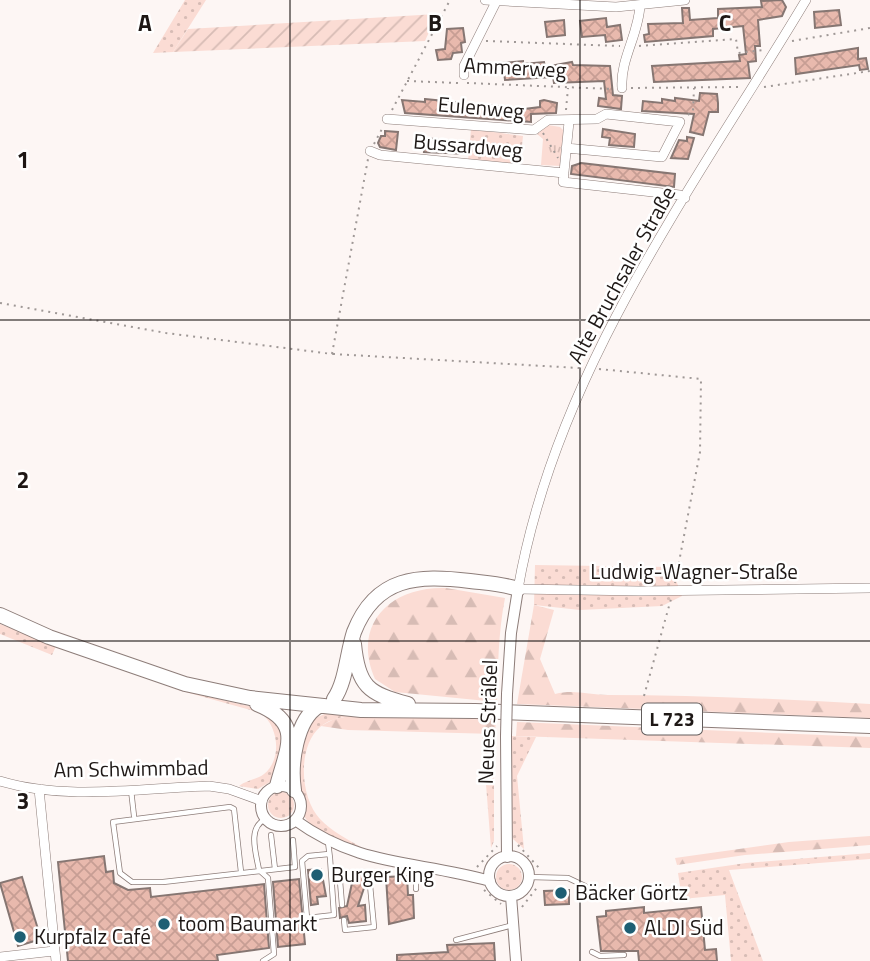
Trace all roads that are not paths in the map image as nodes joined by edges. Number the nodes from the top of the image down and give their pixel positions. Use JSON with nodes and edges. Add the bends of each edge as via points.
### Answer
{"nodes":[{"id":1,"x":485,"y":0,"type":"edge"},
{"id":2,"x":685,"y":0,"type":"edge"},
{"id":3,"x":806,"y":0,"type":"edge"},
{"id":4,"x":497,"y":1,"type":"edge"},
{"id":5,"x":599,"y":4,"type":"edge"},
{"id":6,"x":640,"y":5,"type":"junction"},
{"id":7,"x":464,"y":75,"type":"dead end"},
{"id":8,"x":622,"y":88,"type":"road end"},
{"id":9,"x":387,"y":119,"type":"road end"},
{"id":10,"x":567,"y":121,"type":"junction"},
{"id":11,"x":566,"y":148,"type":"junction"},
{"id":12,"x":370,"y":151,"type":"road end"},
{"id":13,"x":564,"y":173,"type":"junction"},
{"id":14,"x":685,"y":198,"type":"junction"},
{"id":15,"x":870,"y":588,"type":"edge"},
{"id":16,"x":518,"y":589,"type":"junction"},
{"id":17,"x":0,"y":615,"type":"edge"},
{"id":18,"x":353,"y":636,"type":"junction"},
{"id":19,"x":162,"y":674,"type":"junction"},
{"id":20,"x":250,"y":698,"type":"junction"},
{"id":21,"x":334,"y":699,"type":"junction"},
{"id":22,"x":408,"y":704,"type":"junction"},
{"id":23,"x":319,"y":706,"type":"junction"},
{"id":24,"x":475,"y":711,"type":"junction"},
{"id":25,"x":870,"y":726,"type":"edge"},
{"id":26,"x":0,"y":781,"type":"edge"},
{"id":27,"x":276,"y":786,"type":"junction"},
{"id":28,"x":39,"y":789,"type":"junction"},
{"id":29,"x":131,"y":789,"type":"junction"},
{"id":30,"x":294,"y":790,"type":"junction"},
{"id":31,"x":262,"y":801,"type":"junction"},
{"id":32,"x":134,"y":817,"type":"junction"},
{"id":33,"x":266,"y":819,"type":"junction"},
{"id":34,"x":295,"y":820,"type":"junction"},
{"id":35,"x":271,"y":835,"type":"dead end"},
{"id":36,"x":293,"y":840,"type":"dead end"},
{"id":37,"x":328,"y":842,"type":"junction"},
{"id":38,"x":329,"y":854,"type":"junction"},
{"id":39,"x":507,"y":857,"type":"junction"},
{"id":40,"x":416,"y":867,"type":"junction"},
{"id":41,"x":491,"y":867,"type":"junction"},
{"id":42,"x":275,"y":869,"type":"junction"},
{"id":43,"x":259,"y":870,"type":"junction"},
{"id":44,"x":241,"y":872,"type":"junction"},
{"id":45,"x":456,"y":873,"type":"junction"},
{"id":46,"x":529,"y":877,"type":"junction"},
{"id":47,"x":340,"y":881,"type":"dead end"},
{"id":48,"x":490,"y":881,"type":"junction"},
{"id":49,"x":370,"y":885,"type":"dead end"},
{"id":50,"x":585,"y":886,"type":"dead end"},
{"id":51,"x":416,"y":889,"type":"dead end"},
{"id":52,"x":511,"y":896,"type":"junction"},
{"id":53,"x":342,"y":905,"type":"dead end"},
{"id":54,"x":344,"y":920,"type":"dead end"},
{"id":55,"x":514,"y":924,"type":"junction"},
{"id":56,"x":456,"y":940,"type":"dead end"},
{"id":57,"x":592,"y":952,"type":"dead end"},
{"id":58,"x":55,"y":956,"type":"edge"},
{"id":59,"x":624,"y":956,"type":"dead end"},
{"id":60,"x":0,"y":957,"type":"edge"},
{"id":61,"x":263,"y":961,"type":"edge"},
{"id":62,"x":516,"y":961,"type":"edge"}],
"edges":[{"from":1,"to":4,"type":"street"},
{"from":2,"to":6,"type":"street"},
{"from":3,"to":14,"type":"street","name":"Alte Bruchsaler Straße"},
{"from":4,"to":5,"type":"street"},
{"from":4,"to":7,"type":"street","via":[[464,66]]},
{"from":5,"to":6,"type":"street"},
{"from":6,"to":8,"type":"street","via":[[621,73]]},
{"from":9,"to":10,"type":"street","name":"Eulenweg","via":[[534,130],[548,120]]},
{"from":10,"to":11,"type":"street"},
{"from":10,"to":11,"type":"street","name":"Eulenweg","via":[[607,114],[680,122],[662,157]]},
{"from":11,"to":13,"type":"street"},
{"from":12,"to":13,"type":"street","name":"Bussardweg"},
{"from":13,"to":14,"type":"street","name":"Bussardweg","via":[[564,182]]},
{"from":14,"to":16,"type":"street","name":"Alte Bruchsaler Straße","via":[[589,369],[543,486]]},
{"from":15,"to":16,"type":"street","name":"Ludwig-Wagner-Straße"},
{"from":16,"to":18,"type":"main road","via":[[432,577],[408,580],[388,588],[370,603]]},
{"from":16,"to":39,"type":"street","name":"Neues Sträßel","bridge":true,"via":[[507,694]]},
{"from":17,"to":19,"type":"main road","number":"L 723","via":[[49,637]]},
{"from":18,"to":21,"type":"main road"},
{"from":18,"to":22,"type":"main road","via":[[356,666],[368,688]]},
{"from":19,"to":20,"type":"main road","number":"L 723"},
{"from":19,"to":21,"type":"main road","number":"L 723","via":[[254,691]]},
{"from":20,"to":23,"type":"main road","number":"L 723"},
{"from":20,"to":27,"type":"main road","via":[[278,714],[288,730],[287,755]]},
{"from":21,"to":22,"type":"main road","number":"L 723"},
{"from":22,"to":24,"type":"main road","number":"L 723"},
{"from":23,"to":24,"type":"main road","number":"L 723"},
{"from":23,"to":30,"type":"main road","via":[[303,726],[292,773]]},
{"from":24,"to":25,"type":"main road","number":"L 723"},
{"from":26,"to":28,"type":"street","name":"Am Schwimmbad"},
{"from":27,"to":30,"type":"street"},
{"from":27,"to":31,"type":"street"},
{"from":28,"to":29,"type":"street","name":"Am Schwimmbad"},
{"from":28,"to":58,"type":"street"},
{"from":29,"to":31,"type":"street","name":"Am Schwimmbad","via":[[209,786]]},
{"from":29,"to":32,"type":"lane"},
{"from":30,"to":34,"type":"street","via":[[301,802]]},
{"from":31,"to":33,"type":"street"},
{"from":32,"to":44,"type":"lane","via":[[234,809]]},
{"from":32,"to":44,"type":"lane","via":[[113,822],[120,873],[132,883]]},
{"from":33,"to":34,"type":"street","via":[[280,825]]},
{"from":33,"to":43,"type":"lane","via":[[254,831]]},
{"from":34,"to":37,"type":"street"},
{"from":35,"to":42,"type":"lane"},
{"from":36,"to":42,"type":"lane","via":[[295,867]]},
{"from":37,"to":38,"type":"lane"},
{"from":37,"to":40,"type":"street","via":[[357,854]]},
{"from":38,"to":38,"type":"lane","via":[[307,856],[302,861],[307,918],[334,915]]},
{"from":39,"to":41,"type":"street"},
{"from":39,"to":46,"type":"street","via":[[524,863]]},
{"from":40,"to":45,"type":"street"},
{"from":40,"to":51,"type":"lane"},
{"from":41,"to":45,"type":"street"},
{"from":41,"to":48,"type":"street"},
{"from":42,"to":43,"type":"lane"},
{"from":43,"to":44,"type":"lane"},
{"from":43,"to":61,"type":"lane","via":[[268,878],[274,954]]},
{"from":45,"to":48,"type":"street"},
{"from":46,"to":50,"type":"lane","via":[[568,878]]},
{"from":46,"to":52,"type":"street","via":[[524,890]]},
{"from":47,"to":53,"type":"lane"},
{"from":48,"to":52,"type":"street","via":[[498,893]]},
{"from":49,"to":54,"type":"lane","via":[[373,927],[345,930]]},
{"from":52,"to":55,"type":"street"},
{"from":55,"to":56,"type":"lane"},
{"from":55,"to":62,"type":"street"},
{"from":57,"to":59,"type":"lane"},
{"from":58,"to":60,"type":"street"}]}
